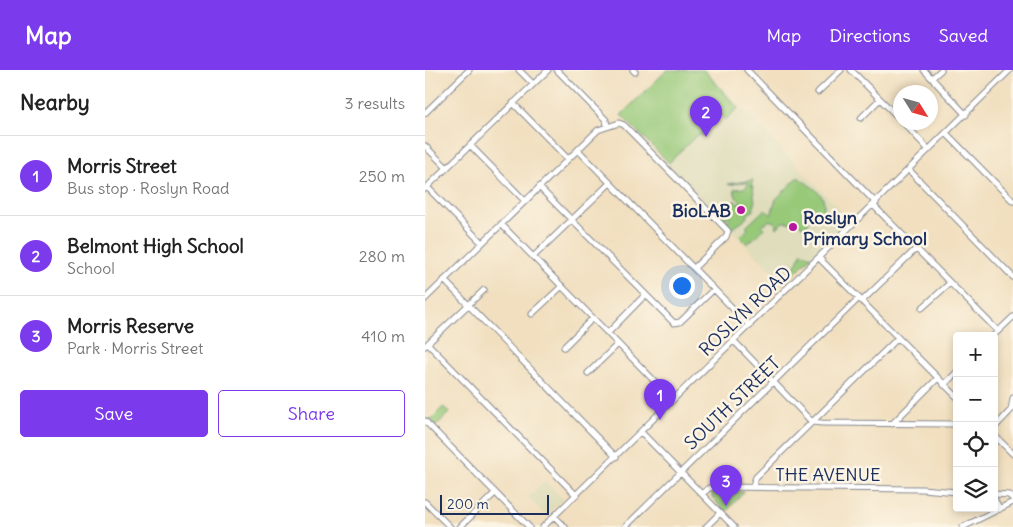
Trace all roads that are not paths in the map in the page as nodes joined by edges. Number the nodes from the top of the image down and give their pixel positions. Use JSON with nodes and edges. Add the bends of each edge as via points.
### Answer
{"nodes":[{"id":1,"x":469,"y":70,"type":"edge"},
{"id":2,"x":519,"y":70,"type":"edge"},
{"id":3,"x":547,"y":70,"type":"edge"},
{"id":4,"x":557,"y":70,"type":"edge"},
{"id":5,"x":747,"y":70,"type":"edge"},
{"id":6,"x":841,"y":70,"type":"edge"},
{"id":7,"x":851,"y":70,"type":"edge"},
{"id":8,"x":924,"y":70,"type":"edge"},
{"id":9,"x":941,"y":70,"type":"edge"},
{"id":10,"x":1010,"y":71,"type":"edge"},
{"id":11,"x":932,"y":78,"type":"junction"},
{"id":12,"x":533,"y":84,"type":"junction"},
{"id":13,"x":819,"y":92,"type":"dead end"},
{"id":14,"x":880,"y":99,"type":"junction"},
{"id":15,"x":513,"y":103,"type":"junction"},
{"id":16,"x":893,"y":112,"type":"edge"},
{"id":17,"x":425,"y":113,"type":"edge"},
{"id":18,"x":966,"y":114,"type":"junction"},
{"id":19,"x":861,"y":118,"type":"dead end"},
{"id":20,"x":607,"y":126,"type":"junction"},
{"id":21,"x":910,"y":130,"type":"edge"},
{"id":22,"x":946,"y":133,"type":"junction"},
{"id":23,"x":470,"y":145,"type":"junction"},
{"id":24,"x":425,"y":146,"type":"edge"},
{"id":25,"x":578,"y":150,"type":"junction"},
{"id":26,"x":929,"y":150,"type":"junction"},
{"id":27,"x":568,"y":159,"type":"junction"},
{"id":28,"x":447,"y":168,"type":"junction"},
{"id":29,"x":909,"y":170,"type":"junction"},
{"id":30,"x":609,"y":183,"type":"junction"},
{"id":31,"x":539,"y":187,"type":"junction"},
{"id":32,"x":426,"y":188,"type":"edge"},
{"id":33,"x":525,"y":201,"type":"junction"},
{"id":34,"x":1013,"y":201,"type":"edge"},
{"id":35,"x":875,"y":204,"type":"junction"},
{"id":36,"x":571,"y":220,"type":"junction"},
{"id":37,"x":501,"y":224,"type":"junction"},
{"id":38,"x":482,"y":243,"type":"junction"},
{"id":39,"x":916,"y":249,"type":"junction"},
{"id":40,"x":533,"y":257,"type":"junction"},
{"id":41,"x":819,"y":258,"type":"junction"},
{"id":42,"x":694,"y":268,"type":"junction"},
{"id":43,"x":1013,"y":277,"type":"edge"},
{"id":44,"x":444,"y":280,"type":"junction"},
{"id":45,"x":950,"y":283,"type":"junction"},
{"id":46,"x":562,"y":286,"type":"junction"},
{"id":47,"x":714,"y":289,"type":"junction"},
{"id":48,"x":483,"y":290,"type":"dead end"},
{"id":49,"x":645,"y":296,"type":"junction"},
{"id":50,"x":425,"y":299,"type":"edge"},
{"id":51,"x":861,"y":300,"type":"junction"},
{"id":52,"x":468,"y":305,"type":"junction"},
{"id":53,"x":922,"y":308,"type":"dead end"},
{"id":54,"x":532,"y":314,"type":"dead end"},
{"id":55,"x":1013,"y":317,"type":"edge"},
{"id":56,"x":593,"y":318,"type":"junction"},
{"id":57,"x":750,"y":326,"type":"junction"},
{"id":58,"x":994,"y":332,"type":"edge"},
{"id":59,"x":998,"y":332,"type":"edge"},
{"id":60,"x":607,"y":333,"type":"junction"},
{"id":61,"x":898,"y":338,"type":"junction"},
{"id":62,"x":734,"y":341,"type":"junction"},
{"id":63,"x":618,"y":344,"type":"junction"},
{"id":64,"x":426,"y":345,"type":"edge"},
{"id":65,"x":565,"y":347,"type":"dead end"},
{"id":66,"x":588,"y":373,"type":"dead end"},
{"id":67,"x":953,"y":376,"type":"edge"},
{"id":68,"x":938,"y":378,"type":"junction"},
{"id":69,"x":773,"y":382,"type":"junction"},
{"id":70,"x":944,"y":384,"type":"junction"},
{"id":71,"x":953,"y":393,"type":"edge"},
{"id":72,"x":1013,"y":398,"type":"edge"},
{"id":73,"x":673,"y":400,"type":"junction"},
{"id":74,"x":425,"y":421,"type":"edge"},
{"id":75,"x":812,"y":422,"type":"junction"},
{"id":76,"x":892,"y":424,"type":"junction"},
{"id":77,"x":953,"y":424,"type":"edge"},
{"id":78,"x":998,"y":424,"type":"edge"},
{"id":79,"x":430,"y":426,"type":"junction"},
{"id":80,"x":425,"y":431,"type":"edge"},
{"id":81,"x":641,"y":432,"type":"junction"},
{"id":82,"x":998,"y":439,"type":"edge"},
{"id":83,"x":1013,"y":454,"type":"edge"},
{"id":84,"x":616,"y":457,"type":"junction"},
{"id":85,"x":681,"y":472,"type":"junction"},
{"id":86,"x":753,"y":487,"type":"junction"},
{"id":87,"x":953,"y":492,"type":"edge"},
{"id":88,"x":495,"y":493,"type":"junction"},
{"id":89,"x":702,"y":494,"type":"junction"},
{"id":90,"x":998,"y":494,"type":"edge"},
{"id":91,"x":576,"y":495,"type":"junction"},
{"id":92,"x":1013,"y":501,"type":"edge"},
{"id":93,"x":425,"y":502,"type":"edge"},
{"id":94,"x":998,"y":505,"type":"edge"},
{"id":95,"x":1000,"y":508,"type":"junction"},
{"id":96,"x":720,"y":513,"type":"junction"},
{"id":97,"x":554,"y":516,"type":"junction"},
{"id":98,"x":450,"y":527,"type":"edge"},
{"id":99,"x":460,"y":527,"type":"edge"},
{"id":100,"x":529,"y":527,"type":"edge"},
{"id":101,"x":543,"y":527,"type":"edge"},
{"id":102,"x":565,"y":527,"type":"edge"},
{"id":103,"x":625,"y":527,"type":"edge"},
{"id":104,"x":706,"y":527,"type":"edge"},
{"id":105,"x":734,"y":527,"type":"edge"},
{"id":106,"x":963,"y":527,"type":"edge"}],
"edges":[{"from":1,"to":17,"type":"street"},
{"from":2,"to":12,"type":"street"},
{"from":3,"to":12,"type":"street"},
{"from":4,"to":20,"type":"street","via":[[605,119]]},
{"from":5,"to":35,"type":"street"},
{"from":6,"to":13,"type":"street"},
{"from":7,"to":14,"type":"street"},
{"from":8,"to":11,"type":"street"},
{"from":9,"to":11,"type":"street"},
{"from":10,"to":18,"type":"street","name":"ROSLYN ROAD"},
{"from":11,"to":18,"type":"street"},
{"from":12,"to":15,"type":"street"},
{"from":14,"to":16,"type":"street"},
{"from":14,"to":19,"type":"street"},
{"from":15,"to":23,"type":"street"},
{"from":15,"to":27,"type":"street"},
{"from":18,"to":22,"type":"street","name":"ROSLYN ROAD"},
{"from":20,"to":25,"type":"street"},
{"from":20,"to":42,"type":"street","via":[[624,124],[728,231],[726,237]]},
{"from":21,"to":26,"type":"street"},
{"from":22,"to":26,"type":"street","name":"ROSLYN ROAD"},
{"from":22,"to":34,"type":"street"},
{"from":23,"to":28,"type":"street"},
{"from":23,"to":33,"type":"street"},
{"from":24,"to":28,"type":"street"},
{"from":25,"to":27,"type":"street"},
{"from":25,"to":30,"type":"street"},
{"from":26,"to":29,"type":"street","name":"ROSLYN ROAD"},
{"from":27,"to":31,"type":"street"},
{"from":28,"to":32,"type":"street"},
{"from":29,"to":35,"type":"street","name":"ROSLYN ROAD"},
{"from":29,"to":43,"type":"street"},
{"from":30,"to":36,"type":"street"},
{"from":30,"to":42,"type":"street"},
{"from":31,"to":33,"type":"street"},
{"from":31,"to":36,"type":"street"},
{"from":32,"to":38,"type":"street"},
{"from":33,"to":37,"type":"street"},
{"from":35,"to":39,"type":"street"},
{"from":35,"to":41,"type":"street","name":"ROSLYN ROAD"},
{"from":36,"to":40,"type":"street"},
{"from":36,"to":49,"type":"street"},
{"from":37,"to":38,"type":"street"},
{"from":37,"to":40,"type":"street"},
{"from":38,"to":44,"type":"street"},
{"from":39,"to":45,"type":"street"},
{"from":39,"to":51,"type":"street","name":"SOUTH STREET"},
{"from":40,"to":46,"type":"street"},
{"from":41,"to":51,"type":"street"},
{"from":41,"to":57,"type":"street","name":"ROSLYN ROAD"},
{"from":42,"to":47,"type":"street"},
{"from":44,"to":50,"type":"street"},
{"from":44,"to":52,"type":"street"},
{"from":45,"to":53,"type":"street"},
{"from":45,"to":58,"type":"street"},
{"from":46,"to":54,"type":"street"},
{"from":46,"to":56,"type":"street"},
{"from":47,"to":49,"type":"street","via":[[675,324]]},
{"from":47,"to":57,"type":"street"},
{"from":48,"to":52,"type":"street"},
{"from":49,"to":60,"type":"street"},
{"from":51,"to":61,"type":"street"},
{"from":51,"to":69,"type":"street","name":"SOUTH STREET"},
{"from":52,"to":64,"type":"street"},
{"from":52,"to":84,"type":"street"},
{"from":55,"to":59,"type":"street"},
{"from":56,"to":60,"type":"street"},
{"from":56,"to":65,"type":"street"},
{"from":57,"to":62,"type":"street","name":"ROSLYN ROAD"},
{"from":60,"to":63,"type":"street"},
{"from":61,"to":68,"type":"street"},
{"from":61,"to":75,"type":"street"},
{"from":62,"to":69,"type":"street"},
{"from":62,"to":73,"type":"street","name":"ROSLYN ROAD"},
{"from":63,"to":66,"type":"street"},
{"from":63,"to":73,"type":"street"},
{"from":64,"to":91,"type":"street"},
{"from":67,"to":70,"type":"street"},
{"from":68,"to":70,"type":"street"},
{"from":68,"to":76,"type":"street"},
{"from":69,"to":75,"type":"street"},
{"from":69,"to":85,"type":"street","name":"SOUTH STREET"},
{"from":70,"to":71,"type":"street"},
{"from":72,"to":78,"type":"street","via":[[1011,410]]},
{"from":73,"to":81,"type":"street","name":"ROSLYN ROAD"},
{"from":74,"to":79,"type":"street"},
{"from":75,"to":76,"type":"street"},
{"from":75,"to":86,"type":"street","via":[[756,476]]},
{"from":76,"to":77,"type":"street"},
{"from":79,"to":80,"type":"street"},
{"from":79,"to":88,"type":"street"},
{"from":81,"to":84,"type":"street","name":"ROSLYN ROAD"},
{"from":81,"to":85,"type":"street"},
{"from":82,"to":83,"type":"street"},
{"from":84,"to":91,"type":"street","name":"ROSLYN ROAD"},
{"from":85,"to":89,"type":"street"},
{"from":85,"to":103,"type":"street","name":"SOUTH STREET"},
{"from":86,"to":87,"type":"street","name":"THE AVENUE"},
{"from":86,"to":89,"type":"street","name":"THE AVENUE","via":[[709,488]]},
{"from":88,"to":99,"type":"street"},
{"from":88,"to":100,"type":"street"},
{"from":89,"to":96,"type":"street"},
{"from":90,"to":92,"type":"street","via":[[1010,496]]},
{"from":91,"to":97,"type":"street","name":"ROSLYN ROAD"},
{"from":92,"to":95,"type":"street"},
{"from":93,"to":98,"type":"street"},
{"from":94,"to":95,"type":"street"},
{"from":95,"to":106,"type":"street"},
{"from":96,"to":104,"type":"street"},
{"from":96,"to":105,"type":"street"},
{"from":97,"to":101,"type":"street","name":"ROSLYN ROAD"},
{"from":97,"to":102,"type":"street"}]}
